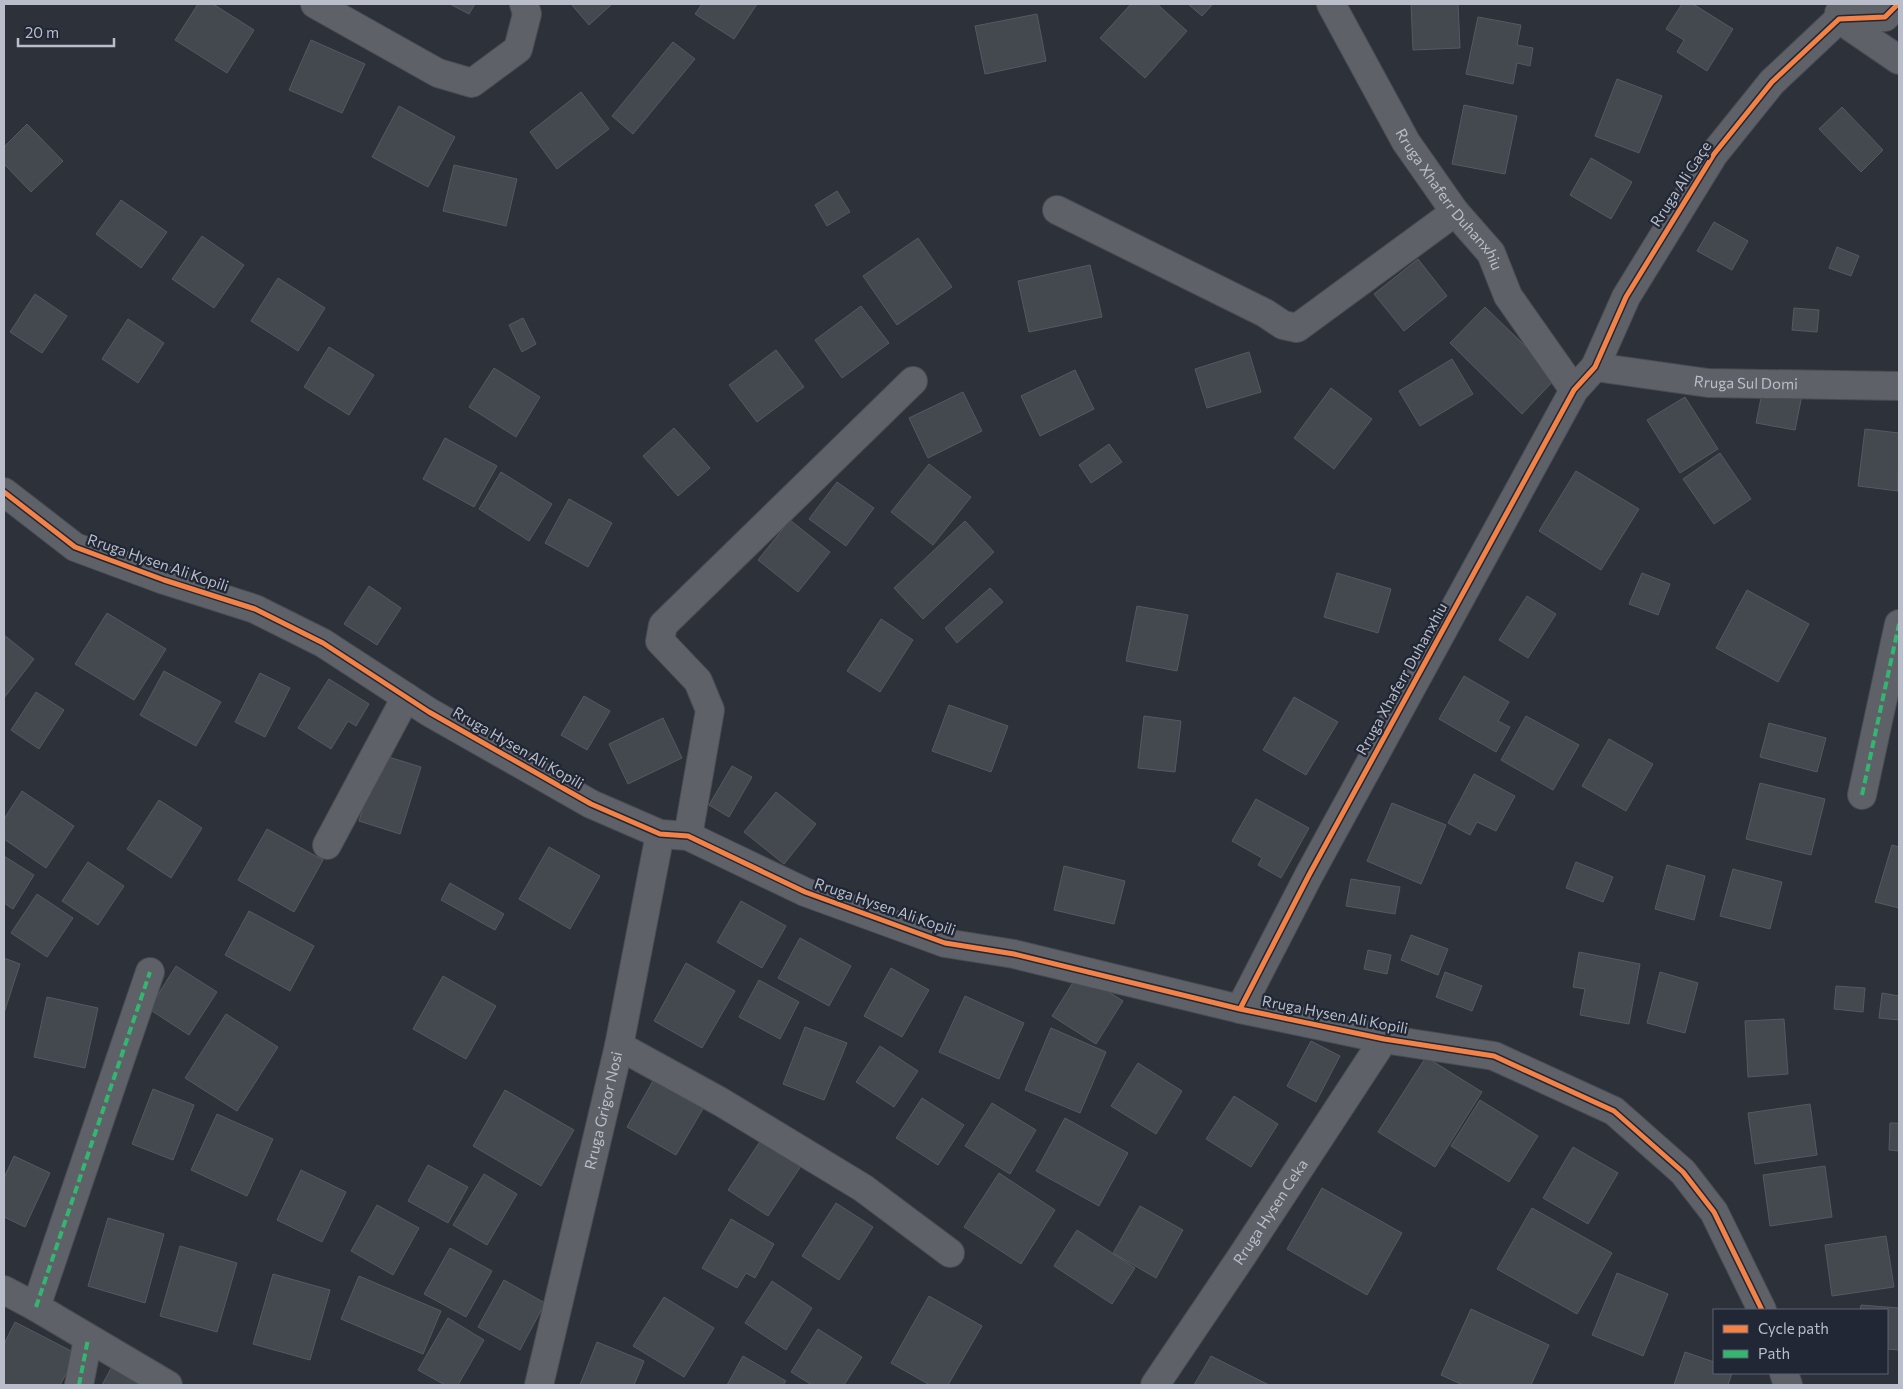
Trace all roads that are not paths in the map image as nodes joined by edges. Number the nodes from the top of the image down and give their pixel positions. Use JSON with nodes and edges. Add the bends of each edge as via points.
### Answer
{"nodes":[{"id":1,"x":315,"y":4,"type":"edge"},
{"id":2,"x":524,"y":4,"type":"edge"},
{"id":3,"x":1331,"y":4,"type":"edge"},
{"id":4,"x":1898,"y":4,"type":"edge"},
{"id":5,"x":1839,"y":12,"type":"edge"},
{"id":6,"x":1899,"y":60,"type":"edge"},
{"id":7,"x":1057,"y":210,"type":"dead end"},
{"id":8,"x":1455,"y":212,"type":"junction"},
{"id":9,"x":1595,"y":367,"type":"junction"},
{"id":10,"x":913,"y":381,"type":"dead end"},
{"id":11,"x":1899,"y":386,"type":"edge"},
{"id":12,"x":1574,"y":390,"type":"junction"},
{"id":13,"x":4,"y":492,"type":"edge"},
{"id":14,"x":1899,"y":624,"type":"edge"},
{"id":15,"x":406,"y":697,"type":"junction"},
{"id":16,"x":1862,"y":795,"type":"dead end"},
{"id":17,"x":660,"y":834,"type":"junction"},
{"id":18,"x":688,"y":836,"type":"junction"},
{"id":19,"x":327,"y":845,"type":"dead end"},
{"id":20,"x":150,"y":972,"type":"dead end"},
{"id":21,"x":1240,"y":1009,"type":"junction"},
{"id":22,"x":1384,"y":1040,"type":"junction"},
{"id":23,"x":619,"y":1046,"type":"junction"},
{"id":24,"x":950,"y":1253,"type":"dead end"},
{"id":25,"x":4,"y":1290,"type":"edge"},
{"id":26,"x":36,"y":1306,"type":"junction"},
{"id":27,"x":1762,"y":1309,"type":"edge"},
{"id":28,"x":88,"y":1339,"type":"junction"},
{"id":29,"x":79,"y":1385,"type":"edge"},
{"id":30,"x":168,"y":1385,"type":"edge"},
{"id":31,"x":539,"y":1385,"type":"edge"},
{"id":32,"x":1155,"y":1385,"type":"edge"}],
"edges":[{"from":1,"to":2,"type":"street","via":[[438,73],[472,83],[518,49],[527,14]]},
{"from":3,"to":8,"type":"street","name":"Rruga Xhaferr Duhanxhiu","via":[[1406,142]]},
{"from":4,"to":5,"type":"street","via":[[1885,17]]},
{"from":5,"to":6,"type":"street"},
{"from":5,"to":9,"type":"street","name":"Rruga Ali Gaçe","via":[[1772,82],[1714,154],[1626,297]]},
{"from":7,"to":8,"type":"street","via":[[1266,313],[1283,325],[1297,328]]},
{"from":8,"to":12,"type":"street","name":"Rruga Xhaferr Duhanxhiu","via":[[1491,253],[1508,296]]},
{"from":9,"to":11,"type":"street","name":"Rruga Sul Domi","via":[[1708,383]]},
{"from":9,"to":12,"type":"street","name":"Rruga Xhaferr Duhanxhiu"},
{"from":10,"to":18,"type":"street","via":[[663,625],[660,641],[698,681],[710,710]]},
{"from":12,"to":21,"type":"street","name":"Rruga Xhaferr Duhanxhiu","via":[[1309,875]]},
{"from":13,"to":15,"type":"street","name":"Rruga Hysen Ali Kopili","via":[[75,547],[255,610],[322,643]]},
{"from":14,"to":16,"type":"street"},
{"from":15,"to":17,"type":"street","name":"Rruga Hysen Ali Kopili","via":[[591,804]]},
{"from":15,"to":19,"type":"street"},
{"from":17,"to":18,"type":"street","name":"Rruga Hysen Ali Kopili"},
{"from":17,"to":23,"type":"street","name":"Rruga Grigor Nosi"},
{"from":18,"to":21,"type":"street","name":"Rruga Hysen Ali Kopili","via":[[804,892],[945,943],[1014,954]]},
{"from":20,"to":26,"type":"street"},
{"from":21,"to":22,"type":"street","name":"Rruga Hysen Ali Kopili"},
{"from":22,"to":27,"type":"street","name":"Rruga Hysen Ali Kopili","via":[[1494,1056],[1614,1111],[1683,1172],[1714,1212]]},
{"from":22,"to":32,"type":"street","name":"Rruga Hysen Ceka"},
{"from":23,"to":24,"type":"street","via":[[721,1102],[864,1188]]},
{"from":23,"to":31,"type":"street","name":"Rruga Grigor Nosi"},
{"from":25,"to":26,"type":"street"},
{"from":26,"to":28,"type":"street"},
{"from":28,"to":29,"type":"street"},
{"from":28,"to":30,"type":"street"}]}
